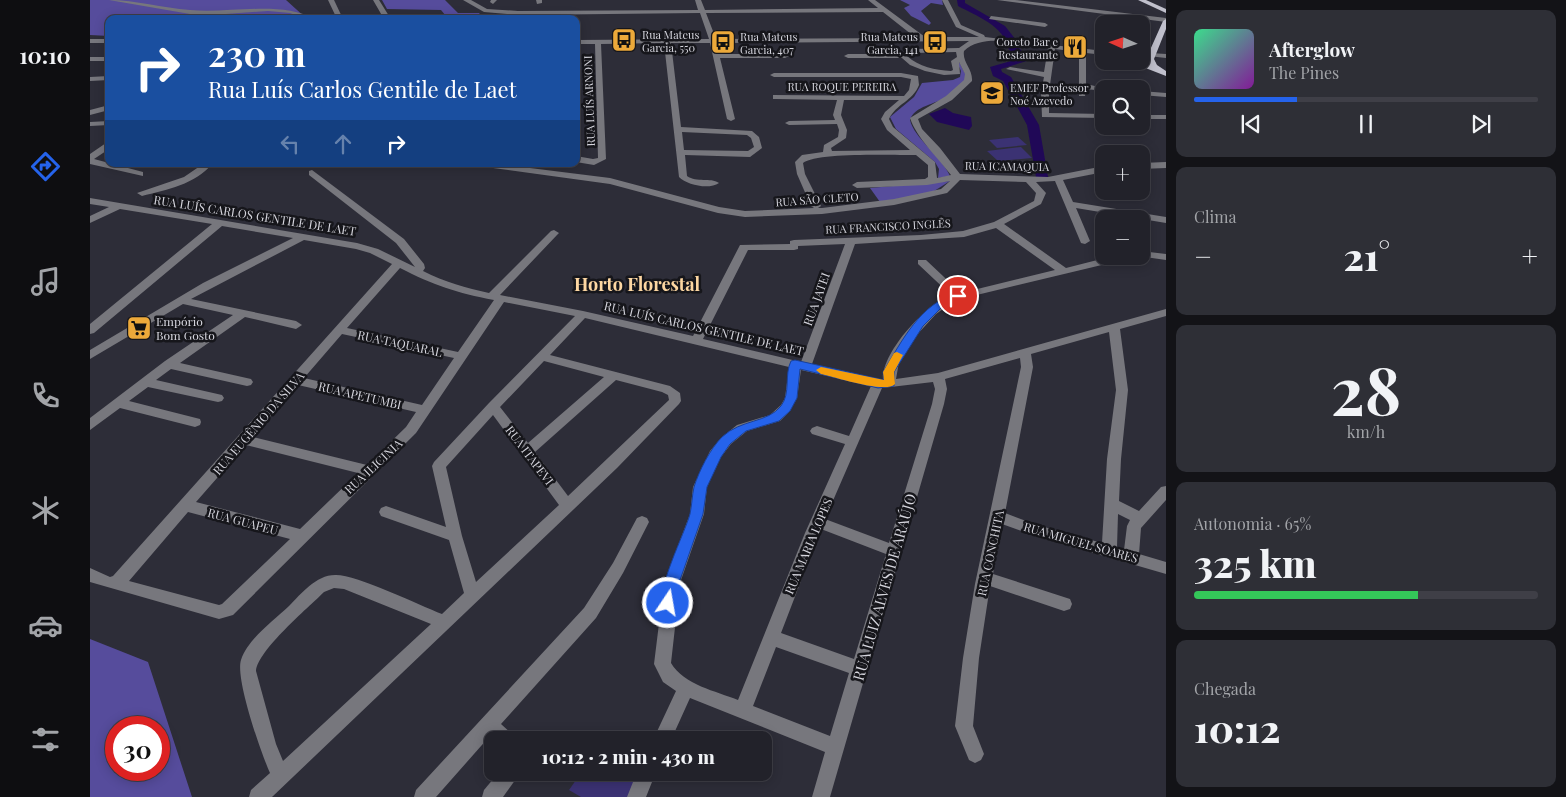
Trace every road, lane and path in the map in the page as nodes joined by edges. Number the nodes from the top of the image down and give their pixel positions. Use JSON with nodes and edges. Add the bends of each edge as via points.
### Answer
{"nodes":[{"id":1,"x":112,"y":0,"type":"edge"},
{"id":2,"x":331,"y":0,"type":"edge"},
{"id":3,"x":376,"y":0,"type":"edge"},
{"id":4,"x":466,"y":0,"type":"edge"},
{"id":5,"x":698,"y":0,"type":"edge"},
{"id":6,"x":870,"y":0,"type":"edge"},
{"id":7,"x":945,"y":0,"type":"edge"},
{"id":8,"x":1000,"y":0,"type":"edge"},
{"id":9,"x":1141,"y":0,"type":"edge"},
{"id":10,"x":1052,"y":6,"type":"junction"},
{"id":11,"x":884,"y":10,"type":"junction"},
{"id":12,"x":1166,"y":11,"type":"edge"},
{"id":13,"x":703,"y":12,"type":"junction"},
{"id":14,"x":302,"y":15,"type":"edge"},
{"id":15,"x":338,"y":15,"type":"edge"},
{"id":16,"x":385,"y":15,"type":"edge"},
{"id":17,"x":991,"y":18,"type":"dead end"},
{"id":18,"x":1165,"y":23,"type":"edge"},
{"id":19,"x":1040,"y":34,"type":"junction"},
{"id":20,"x":995,"y":39,"type":"junction"},
{"id":21,"x":840,"y":40,"type":"junction"},
{"id":22,"x":924,"y":40,"type":"junction"},
{"id":23,"x":976,"y":40,"type":"junction"},
{"id":24,"x":90,"y":41,"type":"edge"},
{"id":25,"x":105,"y":41,"type":"edge"},
{"id":26,"x":713,"y":41,"type":"junction"},
{"id":27,"x":580,"y":42,"type":"edge"},
{"id":28,"x":598,"y":42,"type":"junction"},
{"id":29,"x":668,"y":42,"type":"junction"},
{"id":30,"x":1051,"y":49,"type":"junction"},
{"id":31,"x":1095,"y":53,"type":"edge"},
{"id":32,"x":960,"y":54,"type":"junction"},
{"id":33,"x":1083,"y":54,"type":"junction"},
{"id":34,"x":716,"y":56,"type":"junction"},
{"id":35,"x":785,"y":56,"type":"dead end"},
{"id":36,"x":848,"y":56,"type":"junction"},
{"id":37,"x":903,"y":56,"type":"junction"},
{"id":38,"x":1095,"y":56,"type":"edge"},
{"id":39,"x":1166,"y":56,"type":"edge"},
{"id":40,"x":90,"y":59,"type":"edge"},
{"id":41,"x":105,"y":59,"type":"edge"},
{"id":42,"x":1151,"y":59,"type":"junction"},
{"id":43,"x":1150,"y":67,"type":"edge"},
{"id":44,"x":1010,"y":69,"type":"dead end"},
{"id":45,"x":1164,"y":72,"type":"edge"},
{"id":46,"x":857,"y":74,"type":"junction"},
{"id":47,"x":774,"y":75,"type":"dead end"},
{"id":48,"x":1048,"y":75,"type":"junction"},
{"id":49,"x":105,"y":78,"type":"edge"},
{"id":50,"x":90,"y":79,"type":"edge"},
{"id":51,"x":1095,"y":89,"type":"edge"},
{"id":52,"x":1150,"y":93,"type":"edge"},
{"id":53,"x":1166,"y":95,"type":"edge"},
{"id":54,"x":776,"y":97,"type":"dead end"},
{"id":55,"x":841,"y":97,"type":"junction"},
{"id":56,"x":907,"y":98,"type":"junction"},
{"id":57,"x":105,"y":108,"type":"edge"},
{"id":58,"x":90,"y":113,"type":"edge"},
{"id":59,"x":1095,"y":116,"type":"edge"},
{"id":60,"x":1150,"y":117,"type":"edge"},
{"id":61,"x":731,"y":118,"type":"dead end"},
{"id":62,"x":1166,"y":118,"type":"edge"},
{"id":63,"x":840,"y":122,"type":"junction"},
{"id":64,"x":105,"y":123,"type":"edge"},
{"id":65,"x":789,"y":123,"type":"dead end"},
{"id":66,"x":90,"y":124,"type":"edge"},
{"id":67,"x":678,"y":130,"type":"junction"},
{"id":68,"x":105,"y":148,"type":"edge"},
{"id":69,"x":680,"y":152,"type":"junction"},
{"id":70,"x":918,"y":152,"type":"junction"},
{"id":71,"x":828,"y":154,"type":"junction"},
{"id":72,"x":90,"y":159,"type":"edge"},
{"id":73,"x":580,"y":160,"type":"edge"},
{"id":74,"x":105,"y":164,"type":"edge"},
{"id":75,"x":1166,"y":165,"type":"edge"},
{"id":76,"x":1150,"y":166,"type":"edge"},
{"id":77,"x":117,"y":167,"type":"edge"},
{"id":78,"x":141,"y":167,"type":"edge"},
{"id":79,"x":206,"y":167,"type":"edge"},
{"id":80,"x":502,"y":167,"type":"edge"},
{"id":81,"x":1095,"y":171,"type":"edge"},
{"id":82,"x":312,"y":173,"type":"dead end"},
{"id":83,"x":140,"y":174,"type":"junction"},
{"id":84,"x":957,"y":177,"type":"junction"},
{"id":85,"x":1058,"y":178,"type":"junction"},
{"id":86,"x":1029,"y":180,"type":"junction"},
{"id":87,"x":927,"y":182,"type":"junction"},
{"id":88,"x":714,"y":183,"type":"dead end"},
{"id":89,"x":142,"y":193,"type":"junction"},
{"id":90,"x":90,"y":201,"type":"edge"},
{"id":91,"x":875,"y":203,"type":"junction"},
{"id":92,"x":1069,"y":204,"type":"junction"},
{"id":93,"x":119,"y":206,"type":"junction"},
{"id":94,"x":143,"y":211,"type":"junction"},
{"id":95,"x":90,"y":220,"type":"edge"},
{"id":96,"x":1165,"y":222,"type":"edge"},
{"id":97,"x":220,"y":223,"type":"junction"},
{"id":98,"x":997,"y":224,"type":"junction"},
{"id":99,"x":554,"y":233,"type":"dead end"},
{"id":100,"x":306,"y":236,"type":"junction"},
{"id":101,"x":851,"y":241,"type":"junction"},
{"id":102,"x":1085,"y":241,"type":"dead end"},
{"id":103,"x":1150,"y":255,"type":"edge"},
{"id":104,"x":1166,"y":257,"type":"edge"},
{"id":105,"x":399,"y":262,"type":"junction"},
{"id":106,"x":922,"y":262,"type":"dead end"},
{"id":107,"x":1095,"y":264,"type":"edge"},
{"id":108,"x":1065,"y":272,"type":"junction"},
{"id":109,"x":417,"y":273,"type":"junction"},
{"id":110,"x":958,"y":296,"type":"junction"},
{"id":111,"x":497,"y":297,"type":"junction"},
{"id":112,"x":181,"y":300,"type":"junction"},
{"id":113,"x":1166,"y":312,"type":"edge"},
{"id":114,"x":242,"y":314,"type":"junction"},
{"id":115,"x":583,"y":314,"type":"junction"},
{"id":116,"x":296,"y":325,"type":"dead end"},
{"id":117,"x":1114,"y":328,"type":"junction"},
{"id":118,"x":90,"y":330,"type":"edge"},
{"id":119,"x":338,"y":330,"type":"junction"},
{"id":120,"x":697,"y":340,"type":"junction"},
{"id":121,"x":1025,"y":352,"type":"junction"},
{"id":122,"x":90,"y":355,"type":"edge"},
{"id":123,"x":461,"y":356,"type":"junction"},
{"id":124,"x":543,"y":356,"type":"junction"},
{"id":125,"x":169,"y":364,"type":"junction"},
{"id":126,"x":800,"y":365,"type":"junction"},
{"id":127,"x":614,"y":375,"type":"junction"},
{"id":128,"x":938,"y":377,"type":"junction"},
{"id":129,"x":295,"y":380,"type":"junction"},
{"id":130,"x":146,"y":382,"type":"junction"},
{"id":131,"x":247,"y":382,"type":"dead end"},
{"id":132,"x":884,"y":384,"type":"junction"},
{"id":133,"x":218,"y":398,"type":"dead end"},
{"id":134,"x":118,"y":403,"type":"junction"},
{"id":135,"x":492,"y":406,"type":"junction"},
{"id":136,"x":426,"y":410,"type":"junction"},
{"id":137,"x":195,"y":422,"type":"dead end"},
{"id":138,"x":90,"y":425,"type":"edge"},
{"id":139,"x":817,"y":432,"type":"dead end"},
{"id":140,"x":244,"y":440,"type":"junction"},
{"id":141,"x":853,"y":442,"type":"junction"},
{"id":142,"x":528,"y":451,"type":"junction"},
{"id":143,"x":367,"y":470,"type":"junction"},
{"id":144,"x":1166,"y":491,"type":"edge"},
{"id":145,"x":1111,"y":504,"type":"junction"},
{"id":146,"x":185,"y":505,"type":"junction"},
{"id":147,"x":567,"y":505,"type":"junction"},
{"id":148,"x":386,"y":512,"type":"dead end"},
{"id":149,"x":997,"y":516,"type":"junction"},
{"id":150,"x":1139,"y":518,"type":"junction"},
{"id":151,"x":642,"y":522,"type":"dead end"},
{"id":152,"x":817,"y":522,"type":"junction"},
{"id":153,"x":302,"y":536,"type":"junction"},
{"id":154,"x":455,"y":536,"type":"junction"},
{"id":155,"x":895,"y":551,"type":"junction"},
{"id":156,"x":1109,"y":551,"type":"junction"},
{"id":157,"x":1131,"y":556,"type":"junction"},
{"id":158,"x":1166,"y":568,"type":"edge"},
{"id":159,"x":984,"y":578,"type":"junction"},
{"id":160,"x":106,"y":580,"type":"edge"},
{"id":161,"x":472,"y":595,"type":"junction"},
{"id":162,"x":1064,"y":604,"type":"dead end"},
{"id":163,"x":444,"y":622,"type":"junction"},
{"id":164,"x":770,"y":637,"type":"junction"},
{"id":165,"x":860,"y":669,"type":"junction"},
{"id":166,"x":686,"y":688,"type":"junction"},
{"id":167,"x":743,"y":710,"type":"junction"},
{"id":168,"x":489,"y":725,"type":"junction"},
{"id":169,"x":496,"y":731,"type":"edge"},
{"id":170,"x":666,"y":731,"type":"edge"},
{"id":171,"x":836,"y":746,"type":"junction"},
{"id":172,"x":974,"y":754,"type":"dead end"},
{"id":173,"x":280,"y":776,"type":"junction"},
{"id":174,"x":504,"y":781,"type":"edge"},
{"id":175,"x":643,"y":781,"type":"edge"},
{"id":176,"x":258,"y":797,"type":"edge"},
{"id":177,"x":423,"y":797,"type":"edge"},
{"id":178,"x":491,"y":797,"type":"edge"},
{"id":179,"x":636,"y":797,"type":"edge"},
{"id":180,"x":821,"y":797,"type":"edge"}],
"edges":[{"from":1,"to":14,"type":"street","via":[[198,13],[274,9]]},
{"from":2,"to":15,"type":"street"},
{"from":3,"to":16,"type":"street"},
{"from":4,"to":13,"type":"street","via":[[491,12]]},
{"from":5,"to":13,"type":"street"},
{"from":6,"to":11,"type":"street"},
{"from":7,"to":20,"type":"street","via":[[958,26]]},
{"from":8,"to":10,"type":"street"},
{"from":9,"to":12,"type":"main road"},
{"from":10,"to":18,"type":"street"},
{"from":10,"to":19,"type":"street"},
{"from":11,"to":13,"type":"street"},
{"from":11,"to":22,"type":"street"},
{"from":13,"to":26,"type":"street"},
{"from":17,"to":19,"type":"street"},
{"from":18,"to":42,"type":"main road"},
{"from":19,"to":20,"type":"street"},
{"from":19,"to":30,"type":"street"},
{"from":20,"to":23,"type":"street"},
{"from":21,"to":22,"type":"street"},
{"from":21,"to":26,"type":"street"},
{"from":21,"to":36,"type":"street"},
{"from":22,"to":23,"type":"street"},
{"from":23,"to":32,"type":"street"},
{"from":24,"to":25,"type":"street"},
{"from":26,"to":29,"type":"street"},
{"from":26,"to":34,"type":"street"},
{"from":27,"to":28,"type":"street"},
{"from":28,"to":29,"type":"street"},
{"from":28,"to":73,"type":"street","name":"RUA LUÍS ARNONI","via":[[602,159],[594,162]]},
{"from":29,"to":67,"type":"street"},
{"from":30,"to":33,"type":"street"},
{"from":30,"to":48,"type":"street"},
{"from":31,"to":33,"type":"street"},
{"from":32,"to":37,"type":"street","via":[[912,51]]},
{"from":32,"to":37,"type":"street","via":[[955,61],[957,72],[950,73],[914,63]]},
{"from":32,"to":84,"type":"street","via":[[968,71],[968,82],[949,98],[916,115],[914,122]]},
{"from":33,"to":38,"type":"street"},
{"from":33,"to":51,"type":"street","via":[[1083,90]]},
{"from":34,"to":35,"type":"street"},
{"from":34,"to":61,"type":"street"},
{"from":36,"to":37,"type":"street"},
{"from":36,"to":46,"type":"street"},
{"from":39,"to":42,"type":"street"},
{"from":40,"to":41,"type":"street"},
{"from":42,"to":45,"type":"main road"},
{"from":43,"to":45,"type":"main road"},
{"from":44,"to":48,"type":"street"},
{"from":46,"to":47,"type":"street"},
{"from":46,"to":56,"type":"street","via":[[912,77],[916,80],[915,85]]},
{"from":48,"to":59,"type":"street","via":[[1045,115]]},
{"from":49,"to":50,"type":"street"},
{"from":52,"to":53,"type":"street"},
{"from":54,"to":55,"type":"street","name":"RUA ROQUE PEREIRA"},
{"from":55,"to":56,"type":"street","name":"RUA ROQUE PEREIRA"},
{"from":55,"to":63,"type":"street","via":[[837,112]]},
{"from":56,"to":70,"type":"street","via":[[888,112],[885,119],[890,128]]},
{"from":57,"to":58,"type":"street"},
{"from":60,"to":62,"type":"street"},
{"from":63,"to":65,"type":"street"},
{"from":63,"to":71,"type":"street","via":[[842,138],[826,147]]},
{"from":64,"to":66,"type":"street"},
{"from":67,"to":69,"type":"street"},
{"from":67,"to":69,"type":"street","via":[[749,133],[755,137],[758,148],[750,154]]},
{"from":68,"to":72,"type":"street"},
{"from":69,"to":88,"type":"street","via":[[684,179]]},
{"from":70,"to":71,"type":"street"},
{"from":70,"to":87,"type":"street","via":[[934,168],[933,178]]},
{"from":71,"to":91,"type":"street","name":"RUA SÃO CLETO","via":[[805,157],[799,162],[812,206]]},
{"from":72,"to":74,"type":"street"},
{"from":75,"to":76,"type":"street"},
{"from":77,"to":83,"type":"street"},
{"from":78,"to":83,"type":"street"},
{"from":79,"to":89,"type":"street","via":[[192,176]]},
{"from":80,"to":91,"type":"street","name":"RUA SÃO CLETO","via":[[610,182],[735,213],[784,213]]},
{"from":81,"to":85,"type":"street","name":"RUA ICAMAQUIA"},
{"from":82,"to":109,"type":"street","via":[[400,241],[419,264]]},
{"from":83,"to":89,"type":"street"},
{"from":84,"to":86,"type":"street","name":"RUA ICAMAQUIA"},
{"from":84,"to":87,"type":"street","name":"RUA ICAMAQUIA"},
{"from":84,"to":91,"type":"street","name":"RUA SÃO CLETO","via":[[950,187],[937,193]]},
{"from":85,"to":86,"type":"street","name":"RUA ICAMAQUIA"},
{"from":85,"to":92,"type":"street"},
{"from":86,"to":98,"type":"street","name":"RUA FRANCISCO INGLÊS","via":[[1040,189],[1041,199]]},
{"from":87,"to":91,"type":"street","name":"RUA ICAMAQUIA","via":[[861,185]]},
{"from":89,"to":94,"type":"street"},
{"from":90,"to":93,"type":"street","name":"RUA LUÍS CARLOS GENTILE DE LAET"},
{"from":92,"to":96,"type":"street"},
{"from":92,"to":102,"type":"street"},
{"from":93,"to":94,"type":"street","name":"RUA LUÍS CARLOS GENTILE DE LAET"},
{"from":93,"to":95,"type":"street"},
{"from":94,"to":97,"type":"street","name":"RUA LUÍS CARLOS GENTILE DE LAET"},
{"from":97,"to":100,"type":"street","name":"RUA LUÍS CARLOS GENTILE DE LAET"},
{"from":97,"to":118,"type":"street"},
{"from":98,"to":101,"type":"street","name":"RUA FRANCISCO INGLÊS","via":[[949,236]]},
{"from":98,"to":108,"type":"street"},
{"from":99,"to":111,"type":"street","name":"RUA ILICINIA"},
{"from":100,"to":105,"type":"street","name":"RUA LUÍS CARLOS GENTILE DE LAET","via":[[357,246]]},
{"from":100,"to":112,"type":"street"},
{"from":101,"to":120,"type":"street","name":"RUA FRANCISCO INGLÊS","via":[[744,247]]},
{"from":101,"to":126,"type":"street","name":"RUA JATEI"},
{"from":103,"to":104,"type":"street"},
{"from":105,"to":109,"type":"street","name":"RUA LUÍS CARLOS GENTILE DE LAET"},
{"from":105,"to":119,"type":"street","name":"RUA EUGÊNIO DA SILVA"},
{"from":106,"to":110,"type":"street"},
{"from":107,"to":108,"type":"street","name":"RUA MARIA LOPES"},
{"from":108,"to":110,"type":"street","name":"RUA MARIA LOPES"},
{"from":109,"to":111,"type":"street","name":"RUA LUÍS CARLOS GENTILE DE LAET","via":[[445,286]]},
{"from":110,"to":132,"type":"street","name":"RUA MARIA LOPES","via":[[941,303],[919,324],[888,372]]},
{"from":111,"to":115,"type":"street","name":"RUA LUÍS CARLOS GENTILE DE LAET"},
{"from":111,"to":123,"type":"street","name":"RUA ILICINIA"},
{"from":112,"to":114,"type":"street"},
{"from":112,"to":122,"type":"street"},
{"from":113,"to":117,"type":"street","name":"RUA LUÍS CARLOS GENTILE DE LAET"},
{"from":114,"to":116,"type":"street"},
{"from":114,"to":125,"type":"street"},
{"from":115,"to":120,"type":"street","name":"RUA LUÍS CARLOS GENTILE DE LAET"},
{"from":115,"to":124,"type":"street"},
{"from":117,"to":121,"type":"street","name":"RUA LUÍS CARLOS GENTILE DE LAET"},
{"from":117,"to":145,"type":"street","via":[[1122,390]]},
{"from":119,"to":123,"type":"street","name":"RUA TAQUARAL"},
{"from":119,"to":129,"type":"street","name":"RUA EUGÊNIO DA SILVA"},
{"from":120,"to":126,"type":"street","name":"RUA LUÍS CARLOS GENTILE DE LAET"},
{"from":121,"to":128,"type":"street","name":"RUA LUÍS CARLOS GENTILE DE LAET"},
{"from":121,"to":149,"type":"street","name":"RUA CONCHITA","via":[[1027,367]]},
{"from":123,"to":136,"type":"street","name":"RUA ILICINIA"},
{"from":124,"to":127,"type":"street"},
{"from":124,"to":135,"type":"street"},
{"from":125,"to":130,"type":"street"},
{"from":125,"to":131,"type":"street"},
{"from":126,"to":132,"type":"street","name":"RUA LUÍS CARLOS GENTILE DE LAET"},
{"from":126,"to":166,"type":"street","name":"RUA JATEI","via":[[786,408],[775,418],[742,428],[726,441],[700,487],[697,514],[672,583],[662,664],[669,676]]},
{"from":127,"to":142,"type":"street"},
{"from":127,"to":147,"type":"street","via":[[670,390],[676,401]]},
{"from":128,"to":132,"type":"street","name":"RUA LUÍS CARLOS GENTILE DE LAET"},
{"from":128,"to":155,"type":"street","name":"RUA LUIZ ALVES DE ARAÚJO","via":[[941,389],[938,404]]},
{"from":129,"to":136,"type":"street","name":"RUA APETUMBI"},
{"from":129,"to":140,"type":"street","name":"RUA EUGÊNIO DA SILVA"},
{"from":130,"to":133,"type":"street"},
{"from":130,"to":134,"type":"street"},
{"from":132,"to":141,"type":"street","name":"RUA MARIA LOPES"},
{"from":134,"to":137,"type":"street"},
{"from":134,"to":138,"type":"street"},
{"from":135,"to":142,"type":"street","name":"RUA ITAPEVI"},
{"from":135,"to":154,"type":"street","via":[[439,466]]},
{"from":136,"to":143,"type":"street","name":"RUA ILICINIA","via":[[411,430]]},
{"from":139,"to":141,"type":"street"},
{"from":140,"to":143,"type":"street"},
{"from":140,"to":146,"type":"street","name":"RUA EUGÊNIO DA SILVA"},
{"from":141,"to":152,"type":"street","name":"RUA MARIA LOPES"},
{"from":142,"to":147,"type":"street","name":"RUA ITAPEVI"},
{"from":143,"to":153,"type":"street","name":"RUA ILICINIA"},
{"from":144,"to":150,"type":"street"},
{"from":145,"to":150,"type":"street"},
{"from":145,"to":156,"type":"street"},
{"from":146,"to":153,"type":"street","name":"RUA GUAPEU"},
{"from":146,"to":160,"type":"street","name":"RUA EUGÊNIO DA SILVA"},
{"from":147,"to":161,"type":"street"},
{"from":148,"to":154,"type":"street"},
{"from":149,"to":156,"type":"street","name":"RUA MIGUEL SOARES"},
{"from":149,"to":159,"type":"street","name":"RUA CONCHITA"},
{"from":150,"to":157,"type":"street","via":[[1132,530]]},
{"from":151,"to":168,"type":"street","via":[[595,606]]},
{"from":152,"to":155,"type":"street"},
{"from":152,"to":164,"type":"street","name":"RUA MARIA LOPES"},
{"from":153,"to":160,"type":"street","name":"RUA ILICINIA","via":[[231,607],[219,612]]},
{"from":154,"to":161,"type":"street"},
{"from":155,"to":165,"type":"street","name":"RUA LUIZ ALVES DE ARAÚJO"},
{"from":156,"to":157,"type":"street","name":"RUA MIGUEL SOARES"},
{"from":157,"to":158,"type":"street","name":"RUA MIGUEL SOARES"},
{"from":159,"to":162,"type":"street"},
{"from":159,"to":172,"type":"street","name":"RUA CONCHITA","via":[[964,726]]},
{"from":161,"to":163,"type":"street"},
{"from":163,"to":173,"type":"street"},
{"from":163,"to":173,"type":"street","via":[[345,582],[333,581],[319,587],[260,645],[248,665],[268,745]]},
{"from":164,"to":165,"type":"street"},
{"from":164,"to":167,"type":"street","name":"RUA MARIA LOPES"},
{"from":165,"to":171,"type":"street","name":"RUA LUIZ ALVES DE ARAÚJO"},
{"from":166,"to":167,"type":"street"},
{"from":166,"to":170,"type":"street"},
{"from":167,"to":171,"type":"street"},
{"from":168,"to":169,"type":"street"},
{"from":168,"to":177,"type":"street"},
{"from":171,"to":180,"type":"street","name":"RUA LUIZ ALVES DE ARAÚJO"},
{"from":173,"to":176,"type":"street"},
{"from":174,"to":178,"type":"street"},
{"from":175,"to":179,"type":"street"}]}
